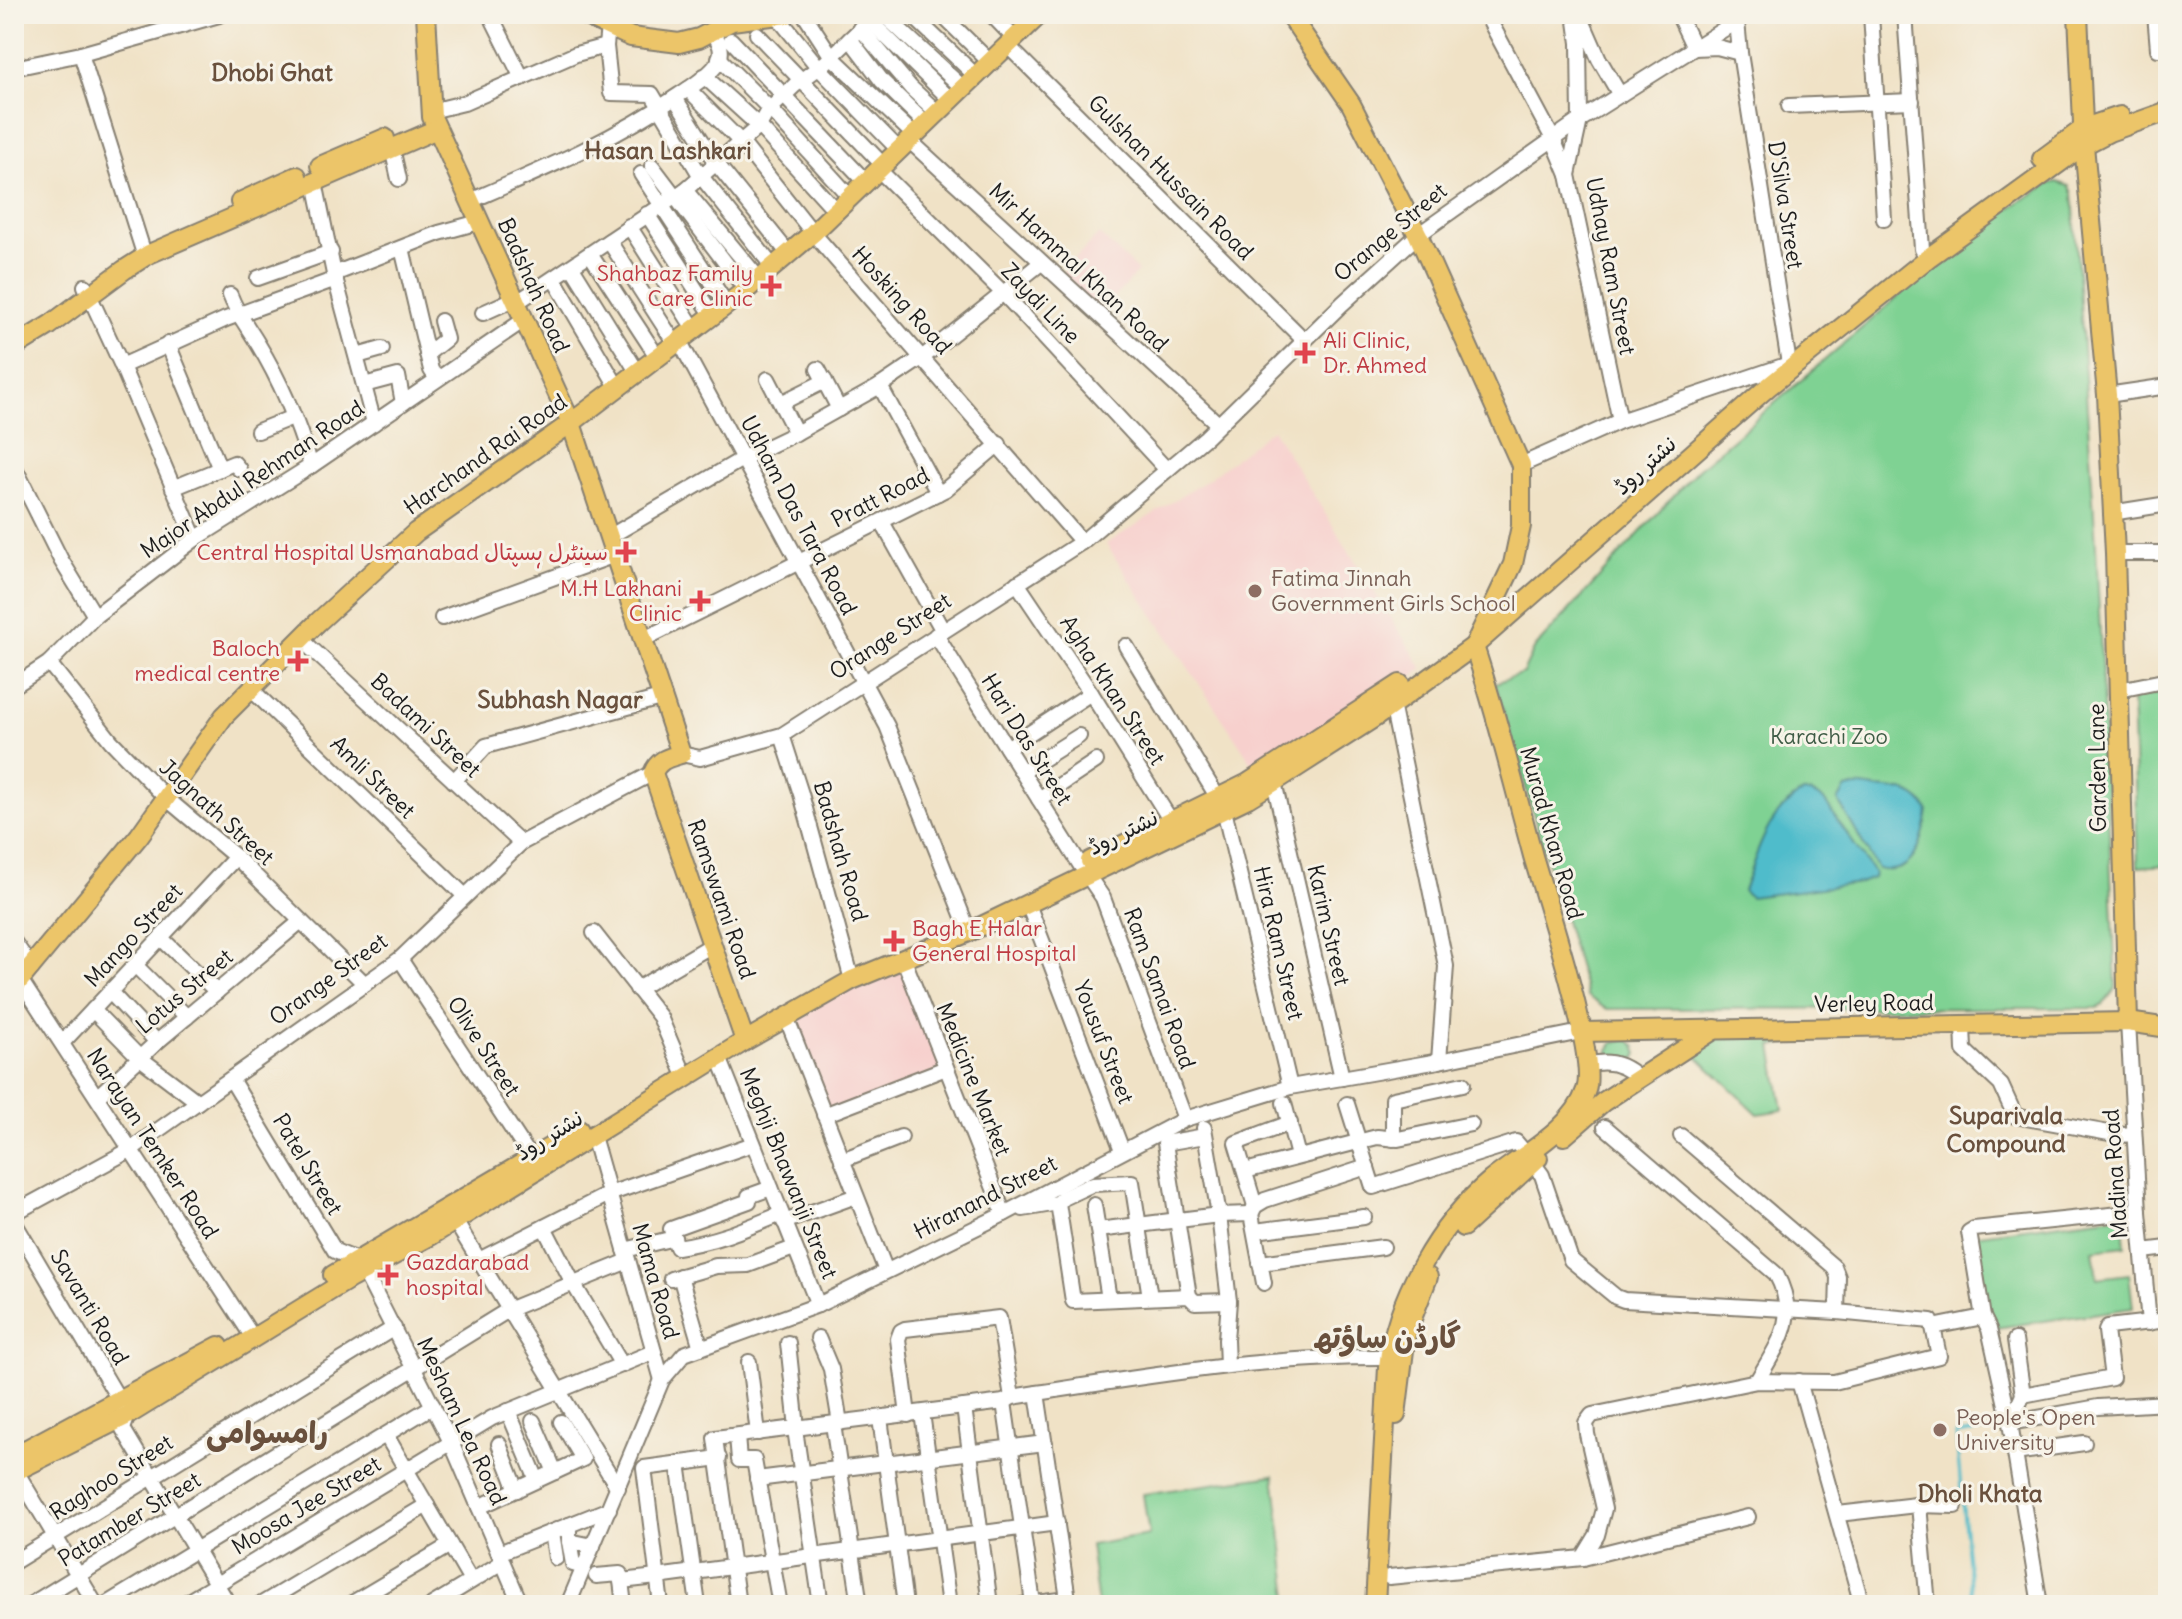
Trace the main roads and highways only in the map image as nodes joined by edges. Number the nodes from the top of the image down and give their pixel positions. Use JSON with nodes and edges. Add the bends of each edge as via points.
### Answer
{"nodes":[{"id":1,"x":426,"y":14,"type":"edge"},
{"id":2,"x":582,"y":14,"type":"edge"},
{"id":3,"x":1289,"y":14,"type":"edge"},
{"id":4,"x":2078,"y":14,"type":"edge"},
{"id":5,"x":782,"y":15,"type":"edge"},
{"id":6,"x":1029,"y":18,"type":"edge"},
{"id":7,"x":2168,"y":99,"type":"edge"},
{"id":8,"x":2168,"y":111,"type":"edge"},
{"id":9,"x":433,"y":119,"type":"junction"},
{"id":10,"x":2084,"y":136,"type":"junction"},
{"id":11,"x":144,"y":252,"type":"junction"},
{"id":12,"x":1925,"y":254,"type":"junction"},
{"id":13,"x":87,"y":290,"type":"junction"},
{"id":14,"x":14,"y":334,"type":"edge"},
{"id":15,"x":14,"y":347,"type":"edge"},
{"id":16,"x":571,"y":423,"type":"junction"},
{"id":17,"x":1478,"y":637,"type":"junction"},
{"id":18,"x":681,"y":754,"type":"joint"},
{"id":19,"x":653,"y":773,"type":"joint"},
{"id":20,"x":1221,"y":804,"type":"junction"},
{"id":21,"x":1084,"y":871,"type":"junction"},
{"id":22,"x":967,"y":927,"type":"junction"},
{"id":23,"x":851,"y":976,"type":"junction"},
{"id":24,"x":22,"y":979,"type":"edge"},
{"id":25,"x":2128,"y":1022,"type":"junction"},
{"id":26,"x":2168,"y":1028,"type":"edge"},
{"id":27,"x":1715,"y":1029,"type":"junction"},
{"id":28,"x":1581,"y":1032,"type":"junction"},
{"id":29,"x":744,"y":1037,"type":"junction"},
{"id":30,"x":1529,"y":1158,"type":"junction"},
{"id":31,"x":360,"y":1266,"type":"junction"},
{"id":32,"x":123,"y":1408,"type":"junction"},
{"id":33,"x":15,"y":1467,"type":"edge"},
{"id":34,"x":1375,"y":1605,"type":"edge"},
{"id":35,"x":1387,"y":1605,"type":"edge"}],
"edges":[{"from":1,"to":9,"type":"main road","name":"Badshah Road"},
{"from":2,"to":5,"type":"main road","via":[[631,37],[662,43],[699,38],[749,18]]},
{"from":3,"to":17,"type":"main road","via":[[1351,104],[1418,235],[1521,465],[1521,526],[1513,564]]},
{"from":4,"to":10,"type":"main road","name":"Garden Lane"},
{"from":6,"to":16,"type":"main road","name":"Harchand Rai Road","via":[[991,63],[813,233]]},
{"from":7,"to":10,"type":"main road","name":"نشتر روڈ"},
{"from":8,"to":10,"type":"main road","name":"نشتر روڈ"},
{"from":9,"to":11,"type":"main road","via":[[261,191]]},
{"from":9,"to":11,"type":"main road","via":[[392,148]]},
{"from":9,"to":16,"type":"main road","name":"Badshah Road"},
{"from":10,"to":12,"type":"main road","name":"نشتر روڈ"},
{"from":10,"to":25,"type":"main road","name":"Garden Lane","via":[[2115,553]]},
{"from":11,"to":13,"type":"main road"},
{"from":12,"to":17,"type":"main road","name":"نشتر روڈ"},
{"from":12,"to":17,"type":"main road","name":"نشتر روڈ","via":[[1789,364]]},
{"from":13,"to":14,"type":"main road"},
{"from":13,"to":15,"type":"main road","via":[[50,325]]},
{"from":16,"to":18,"type":"main road","name":"Badshah Road"},
{"from":16,"to":24,"type":"main road","name":"Harchand Rai Road","via":[[416,532],[224,716],[139,836]]},
{"from":17,"to":20,"type":"main road","name":"نشتر روڈ"},
{"from":17,"to":20,"type":"main road","name":"نشتر روڈ","via":[[1392,704],[1274,782]]},
{"from":17,"to":28,"type":"main road","name":"Murad Khan Road"},
{"from":18,"to":19,"type":"main road","name":"Orange Street","via":[[664,759]]},
{"from":19,"to":29,"type":"main road","name":"Ramswami Road"},
{"from":20,"to":21,"type":"main road","name":"نشتر روڈ"},
{"from":20,"to":21,"type":"main road","name":"نشتر روڈ","via":[[1171,821]]},
{"from":21,"to":22,"type":"main road","name":"نشتر روڈ"},
{"from":21,"to":22,"type":"main road","name":"نشتر روڈ","via":[[1028,904]]},
{"from":22,"to":23,"type":"main road","name":"نشتر روڈ"},
{"from":22,"to":23,"type":"main road","name":"نشتر روڈ","via":[[904,960]]},
{"from":23,"to":29,"type":"main road","name":"نشتر روڈ"},
{"from":23,"to":29,"type":"main road","name":"نشتر روڈ","via":[[787,1019]]},
{"from":25,"to":26,"type":"main road","name":"Verley Road"},
{"from":25,"to":27,"type":"main road","name":"Verley Road"},
{"from":27,"to":28,"type":"main road","name":"Verley Road"},
{"from":27,"to":30,"type":"main road"},
{"from":28,"to":30,"type":"main road","name":"Murad Khan Road","via":[[1587,1088]]},
{"from":29,"to":31,"type":"main road","name":"نشتر روڈ","via":[[531,1158]]},
{"from":29,"to":31,"type":"main road","name":"نشتر روڈ","via":[[455,1221]]},
{"from":30,"to":34,"type":"main road","via":[[1488,1183],[1458,1215],[1407,1296],[1389,1357]]},
{"from":30,"to":35,"type":"main road","via":[[1466,1223],[1428,1276],[1406,1334],[1392,1453]]},
{"from":31,"to":32,"type":"main road","name":"نشتر روڈ"},
{"from":31,"to":32,"type":"main road","name":"نشتر روڈ"},
{"from":32,"to":33,"type":"main road","name":"نشتر روڈ"}]}
